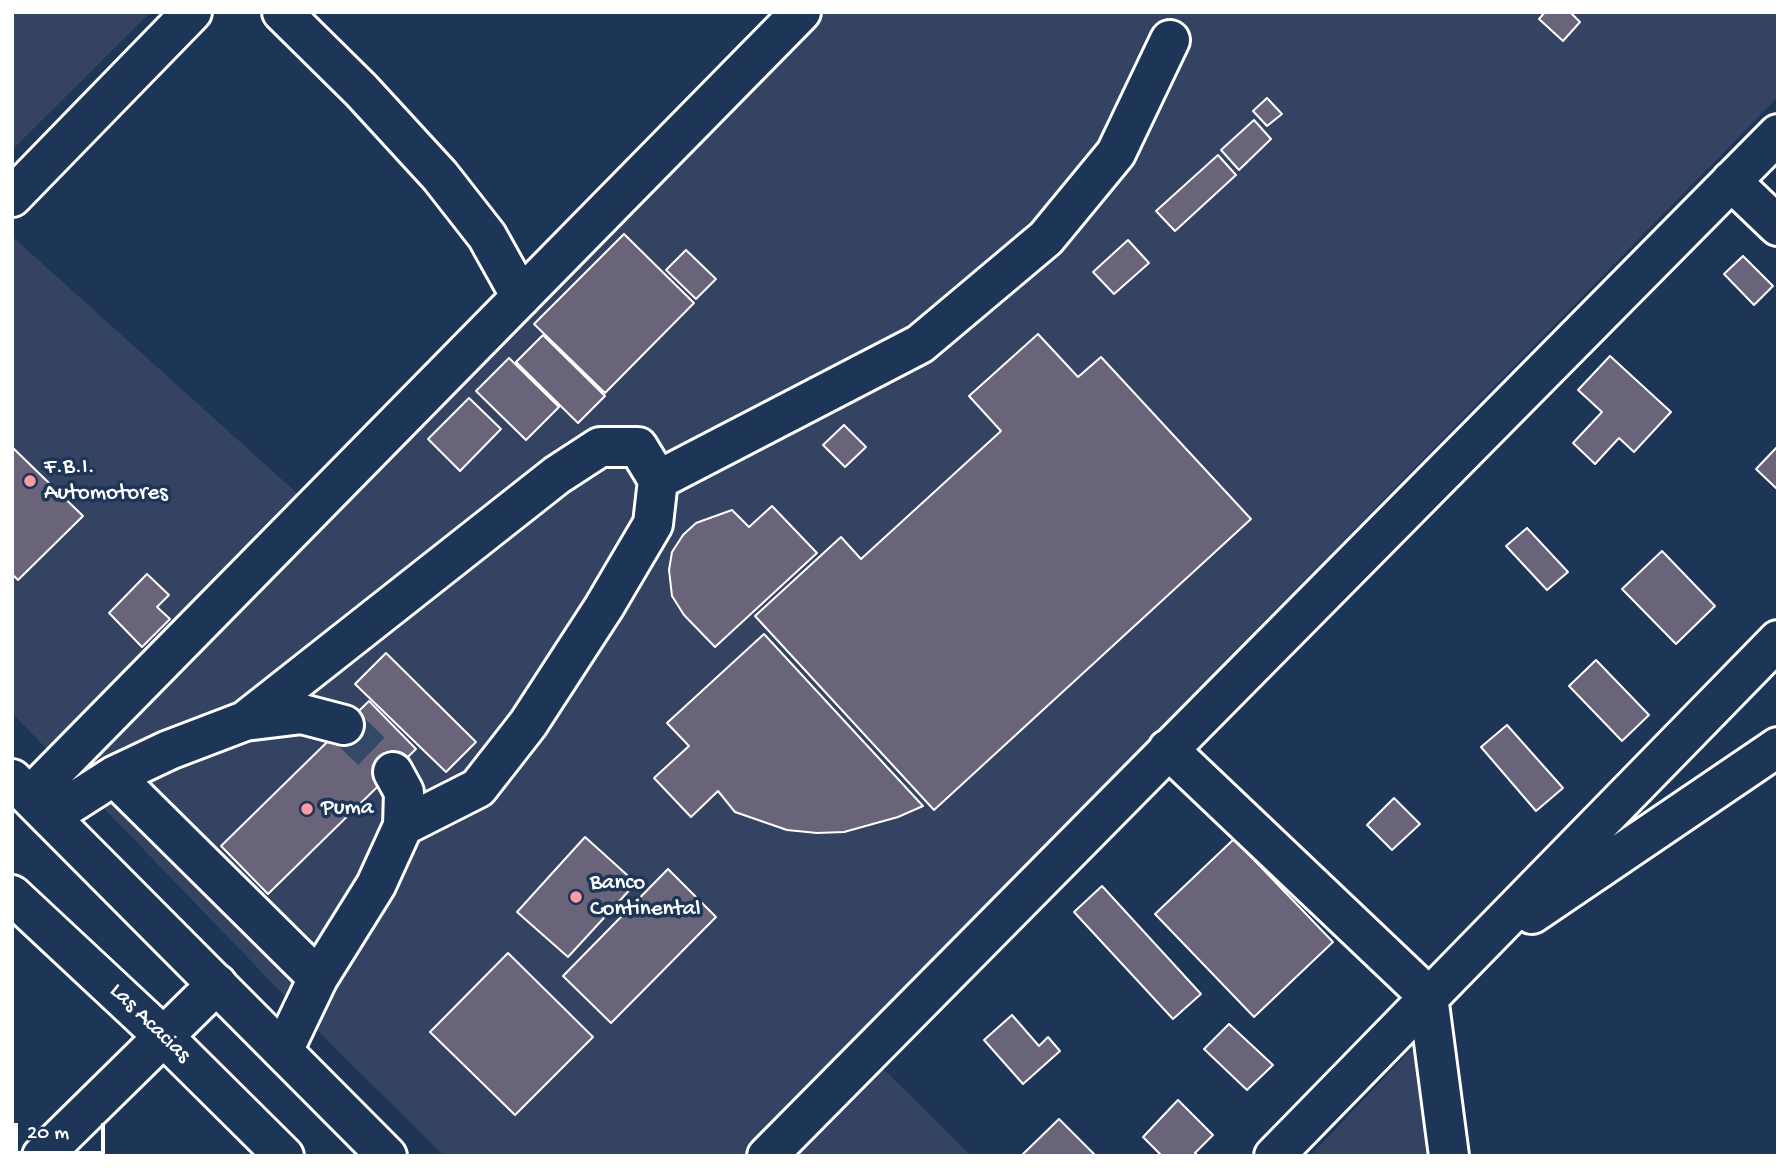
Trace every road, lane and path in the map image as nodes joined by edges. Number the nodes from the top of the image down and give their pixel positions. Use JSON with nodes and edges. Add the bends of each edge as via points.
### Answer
{"nodes":[{"id":1,"x":192,"y":12,"type":"edge"},
{"id":2,"x":282,"y":12,"type":"edge"},
{"id":3,"x":802,"y":12,"type":"edge"},
{"id":4,"x":1170,"y":40,"type":"dead end"},
{"id":5,"x":1778,"y":134,"type":"edge"},
{"id":6,"x":1731,"y":181,"type":"junction"},
{"id":7,"x":12,"y":197,"type":"edge"},
{"id":8,"x":1778,"y":226,"type":"edge"},
{"id":9,"x":521,"y":297,"type":"junction"},
{"id":10,"x":658,"y":481,"type":"junction"},
{"id":11,"x":1778,"y":640,"type":"edge"},
{"id":12,"x":245,"y":721,"type":"junction"},
{"id":13,"x":345,"y":724,"type":"tunnel mouth"},
{"id":14,"x":1778,"y":747,"type":"edge"},
{"id":15,"x":1168,"y":749,"type":"junction"},
{"id":16,"x":393,"y":772,"type":"tunnel mouth"},
{"id":17,"x":114,"y":776,"type":"junction"},
{"id":18,"x":31,"y":797,"type":"edge"},
{"id":19,"x":403,"y":826,"type":"junction"},
{"id":20,"x":12,"y":895,"type":"edge"},
{"id":21,"x":1461,"y":962,"type":"junction"},
{"id":22,"x":318,"y":978,"type":"junction"},
{"id":23,"x":216,"y":984,"type":"junction"},
{"id":24,"x":1428,"y":996,"type":"junction"},
{"id":25,"x":163,"y":1036,"type":"junction"},
{"id":26,"x":283,"y":1051,"type":"junction"},
{"id":27,"x":43,"y":1156,"type":"edge"},
{"id":28,"x":284,"y":1156,"type":"edge"},
{"id":29,"x":387,"y":1156,"type":"edge"},
{"id":30,"x":767,"y":1156,"type":"edge"},
{"id":31,"x":1274,"y":1156,"type":"edge"},
{"id":32,"x":1449,"y":1156,"type":"edge"}],
"edges":[{"from":1,"to":7,"type":"main road"},
{"from":2,"to":9,"type":"main road","via":[[440,176],[487,236]]},
{"from":3,"to":9,"type":"main road"},
{"from":4,"to":10,"type":"main road","via":[[1116,153],[1046,238],[920,344]]},
{"from":5,"to":6,"type":"main road"},
{"from":6,"to":8,"type":"main road"},
{"from":6,"to":15,"type":"main road"},
{"from":9,"to":18,"type":"main road"},
{"from":10,"to":12,"type":"main road","via":[[638,447],[600,447],[556,475]]},
{"from":10,"to":19,"type":"main road","via":[[653,524],[528,724],[478,788]]},
{"from":11,"to":21,"type":"main road"},
{"from":12,"to":13,"type":"main road","via":[[302,714]]},
{"from":12,"to":17,"type":"main road"},
{"from":14,"to":21,"type":"main road"},
{"from":15,"to":24,"type":"main road"},
{"from":15,"to":30,"type":"main road"},
{"from":16,"to":19,"type":"main road","via":[[404,792]]},
{"from":17,"to":18,"type":"main road"},
{"from":17,"to":22,"type":"main road"},
{"from":18,"to":23,"type":"main road"},
{"from":19,"to":22,"type":"main road","via":[[376,885]]},
{"from":20,"to":25,"type":"main road","name":"Las Acacias"},
{"from":21,"to":24,"type":"main road"},
{"from":22,"to":26,"type":"main road"},
{"from":23,"to":25,"type":"main road"},
{"from":23,"to":26,"type":"main road"},
{"from":24,"to":31,"type":"main road"},
{"from":24,"to":32,"type":"main road"},
{"from":25,"to":27,"type":"main road"},
{"from":25,"to":28,"type":"main road","name":"Las Acacias"},
{"from":26,"to":29,"type":"main road"}]}
